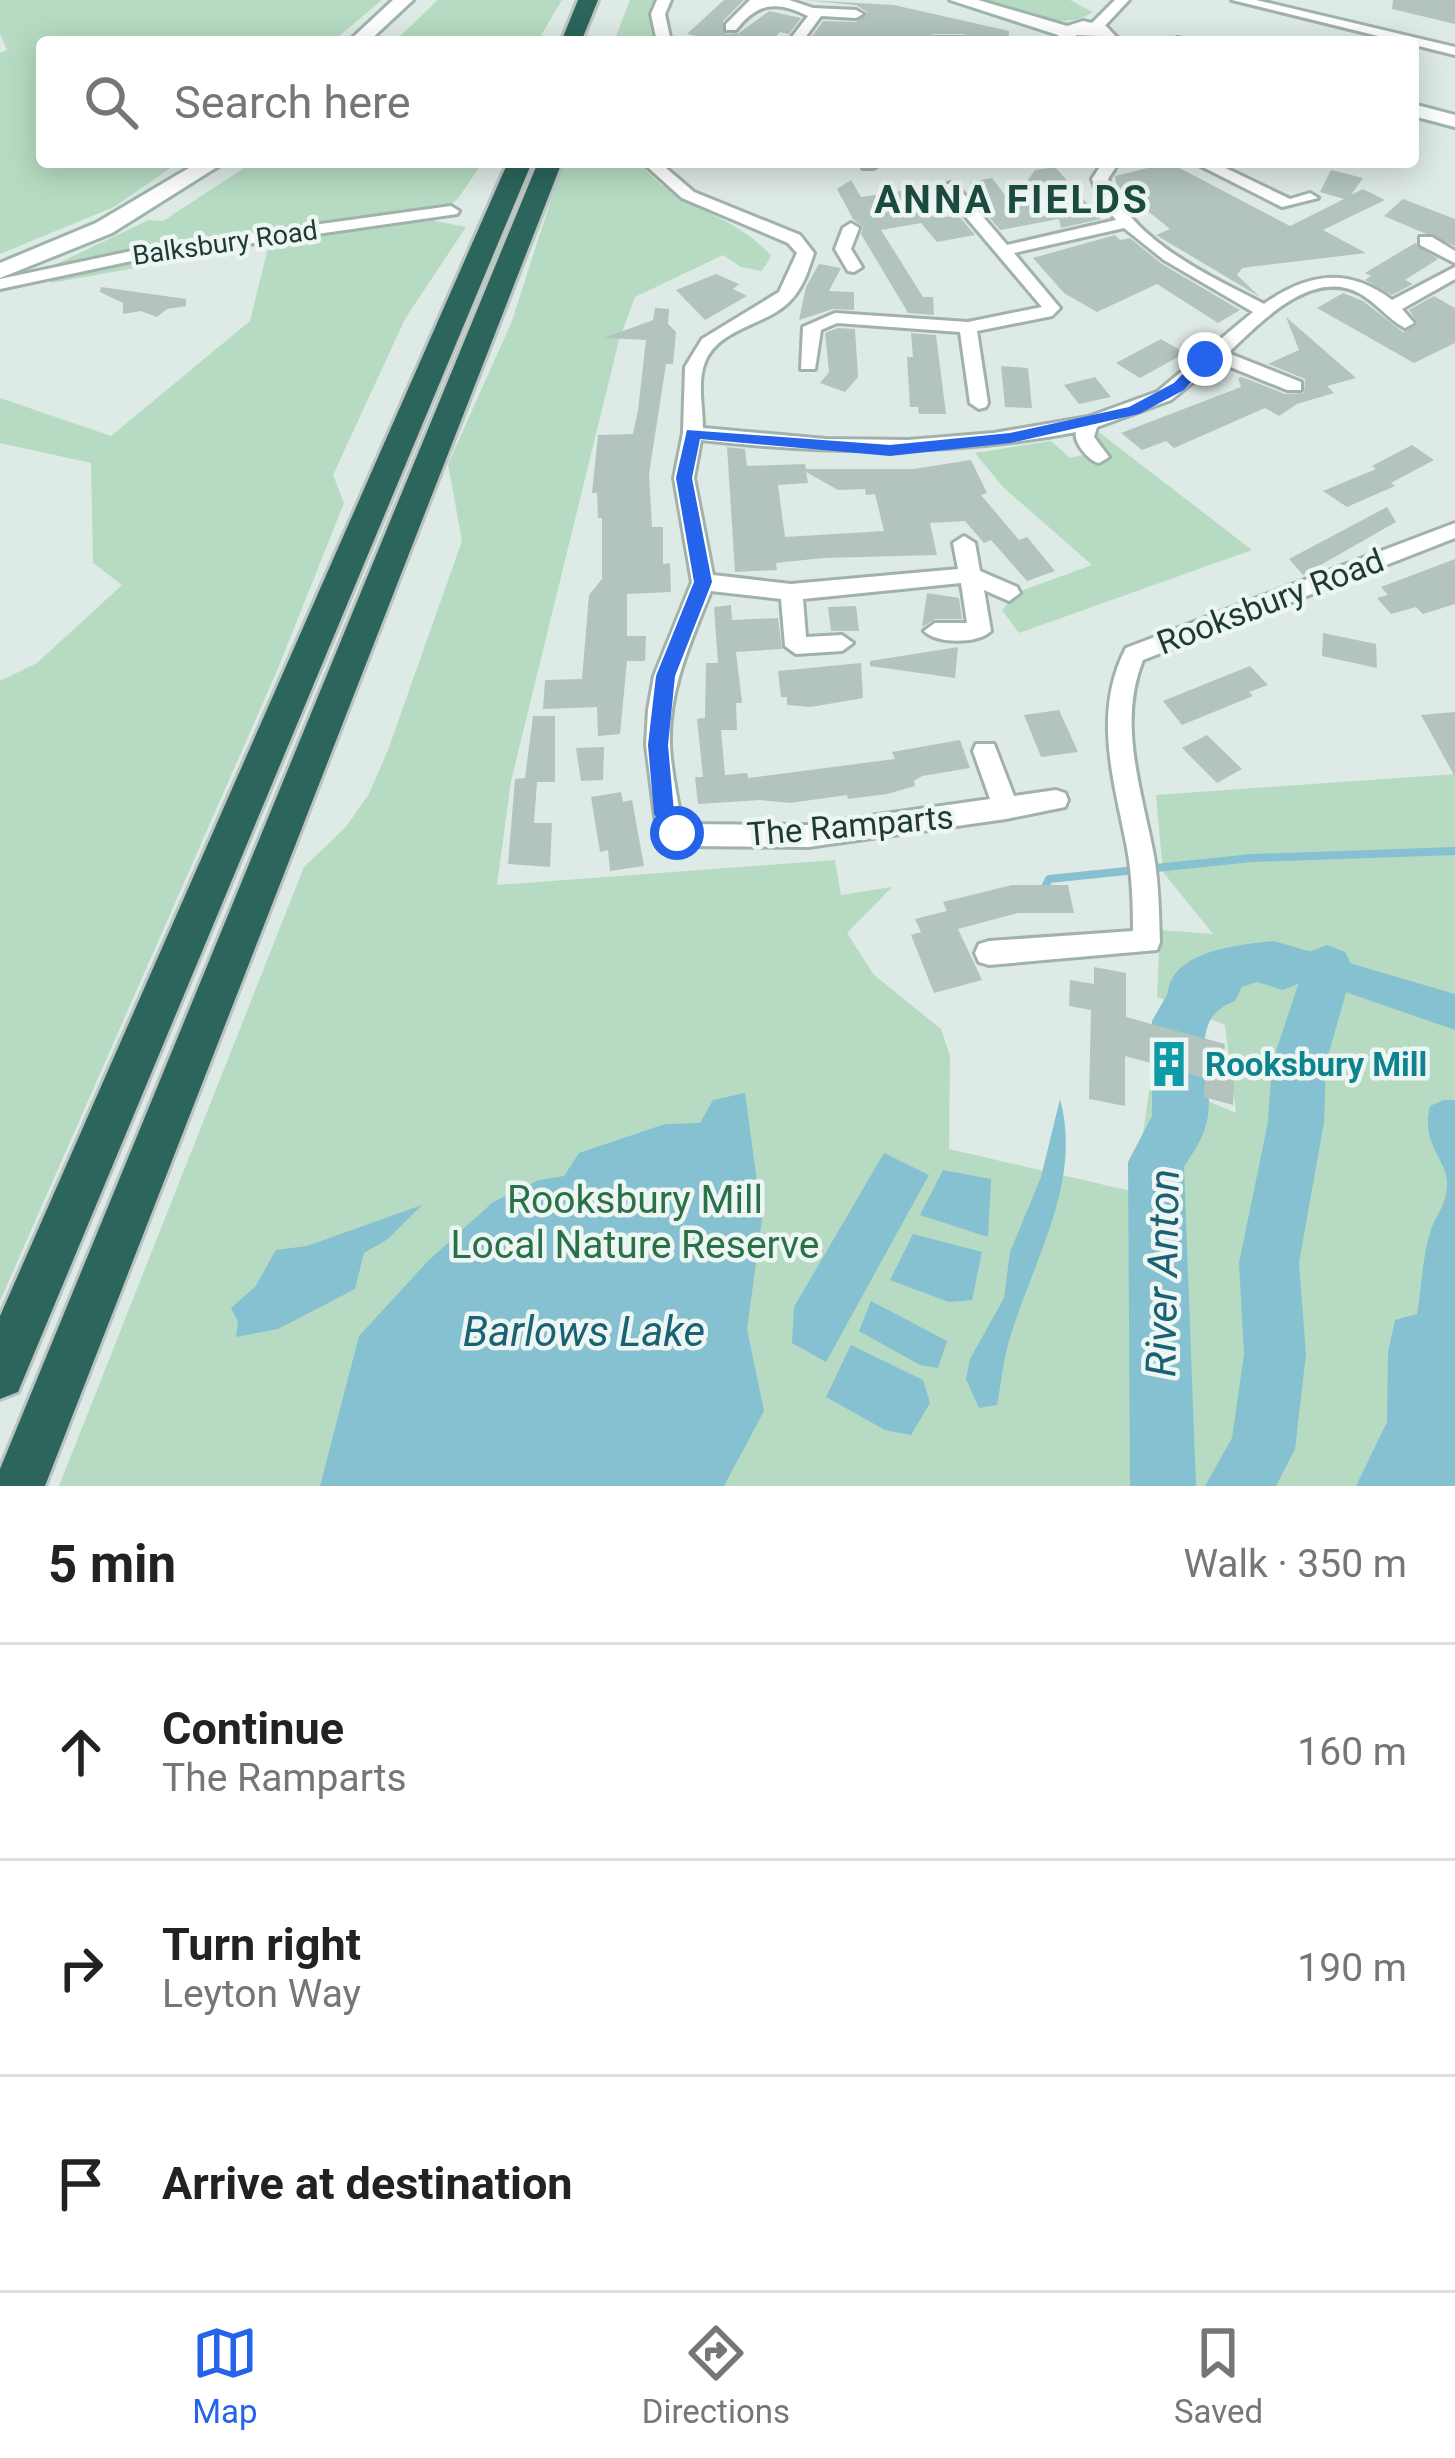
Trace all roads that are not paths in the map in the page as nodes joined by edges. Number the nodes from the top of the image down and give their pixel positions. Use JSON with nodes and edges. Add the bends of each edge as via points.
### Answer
{"nodes":[{"id":1,"x":404,"y":0,"type":"edge"},
{"id":2,"x":588,"y":0,"type":"edge"},
{"id":3,"x":664,"y":0,"type":"edge"},
{"id":4,"x":771,"y":0,"type":"edge"},
{"id":5,"x":959,"y":0,"type":"edge"},
{"id":6,"x":1239,"y":0,"type":"edge"},
{"id":7,"x":1114,"y":3,"type":"edge"},
{"id":8,"x":1290,"y":6,"type":"edge"},
{"id":9,"x":813,"y":11,"type":"junction"},
{"id":10,"x":856,"y":14,"type":"dead end"},
{"id":11,"x":1400,"y":15,"type":"dead end"},
{"id":12,"x":731,"y":27,"type":"dead end"},
{"id":13,"x":916,"y":28,"type":"dead end"},
{"id":14,"x":1095,"y":28,"type":"junction"},
{"id":15,"x":1386,"y":34,"type":"junction"},
{"id":16,"x":364,"y":36,"type":"edge"},
{"id":17,"x":573,"y":36,"type":"edge"},
{"id":18,"x":663,"y":36,"type":"edge"},
{"id":19,"x":801,"y":36,"type":"edge"},
{"id":20,"x":927,"y":36,"type":"edge"},
{"id":21,"x":1065,"y":36,"type":"edge"},
{"id":22,"x":1071,"y":36,"type":"edge"},
{"id":23,"x":1110,"y":36,"type":"edge"},
{"id":24,"x":1394,"y":36,"type":"edge"},
{"id":25,"x":1419,"y":42,"type":"edge"},
{"id":26,"x":1455,"y":51,"type":"edge"},
{"id":27,"x":1419,"y":112,"type":"edge"},
{"id":28,"x":1455,"y":121,"type":"edge"},
{"id":29,"x":204,"y":168,"type":"edge"},
{"id":30,"x":517,"y":168,"type":"edge"},
{"id":31,"x":548,"y":168,"type":"edge"},
{"id":32,"x":657,"y":168,"type":"edge"},
{"id":33,"x":1106,"y":168,"type":"edge"},
{"id":34,"x":1212,"y":168,"type":"edge"},
{"id":35,"x":950,"y":188,"type":"dead end"},
{"id":36,"x":1310,"y":198,"type":"dead end"},
{"id":37,"x":451,"y":211,"type":"dead end"},
{"id":38,"x":1128,"y":222,"type":"junction"},
{"id":39,"x":850,"y":228,"type":"dead end"},
{"id":40,"x":1426,"y":241,"type":"dead end"},
{"id":41,"x":843,"y":249,"type":"junction"},
{"id":42,"x":1003,"y":251,"type":"junction"},
{"id":43,"x":806,"y":253,"type":"junction"},
{"id":44,"x":1455,"y":257,"type":"edge"},
{"id":45,"x":854,"y":267,"type":"dead end"},
{"id":46,"x":0,"y":272,"type":"edge"},
{"id":47,"x":1455,"y":272,"type":"edge"},
{"id":48,"x":0,"y":284,"type":"edge"},
{"id":49,"x":1267,"y":312,"type":"junction"},
{"id":50,"x":968,"y":327,"type":"junction"},
{"id":51,"x":1212,"y":353,"type":"junction"},
{"id":52,"x":808,"y":364,"type":"dead end"},
{"id":53,"x":1294,"y":386,"type":"dead end"},
{"id":54,"x":979,"y":403,"type":"dead end"},
{"id":55,"x":1089,"y":424,"type":"junction"},
{"id":56,"x":693,"y":433,"type":"junction"},
{"id":57,"x":1099,"y":457,"type":"dead end"},
{"id":58,"x":1455,"y":530,"type":"edge"},
{"id":59,"x":964,"y":543,"type":"dead end"},
{"id":60,"x":970,"y":575,"type":"junction"},
{"id":61,"x":703,"y":582,"type":"junction"},
{"id":62,"x":791,"y":592,"type":"junction"},
{"id":63,"x":1009,"y":593,"type":"dead end"},
{"id":64,"x":935,"y":631,"type":"dead end"},
{"id":65,"x":842,"y":643,"type":"dead end"},
{"id":66,"x":985,"y":751,"type":"dead end"},
{"id":67,"x":1056,"y":800,"type":"dead end"},
{"id":68,"x":1006,"y":809,"type":"junction"},
{"id":69,"x":989,"y":953,"type":"dead end"},
{"id":70,"x":0,"y":1374,"type":"edge"},
{"id":71,"x":20,"y":1486,"type":"edge"}],
"edges":[{"from":1,"to":16,"type":"street"},
{"from":2,"to":17,"type":"highway"},
{"from":3,"to":18,"type":"street"},
{"from":4,"to":9,"type":"street"},
{"from":4,"to":12,"type":"street","via":[[751,4]]},
{"from":5,"to":21,"type":"street"},
{"from":6,"to":8,"type":"street"},
{"from":7,"to":14,"type":"street"},
{"from":8,"to":15,"type":"street"},
{"from":9,"to":10,"type":"street"},
{"from":9,"to":19,"type":"street"},
{"from":11,"to":15,"type":"street"},
{"from":13,"to":20,"type":"street"},
{"from":14,"to":22,"type":"street"},
{"from":14,"to":23,"type":"street"},
{"from":15,"to":24,"type":"street"},
{"from":25,"to":26,"type":"street"},
{"from":27,"to":28,"type":"street"},
{"from":29,"to":46,"type":"street","via":[[104,228]]},
{"from":30,"to":70,"type":"highway"},
{"from":31,"to":71,"type":"highway"},
{"from":32,"to":43,"type":"street","via":[[688,195],[794,239]]},
{"from":33,"to":38,"type":"street","via":[[1100,186]]},
{"from":34,"to":36,"type":"street","via":[[1284,213]]},
{"from":35,"to":42,"type":"street"},
{"from":37,"to":48,"type":"street","name":"Balksbury Road","via":[[141,254]]},
{"from":38,"to":42,"type":"street"},
{"from":38,"to":49,"type":"street"},
{"from":39,"to":41,"type":"street"},
{"from":40,"to":44,"type":"street"},
{"from":41,"to":43,"type":"street"},
{"from":41,"to":45,"type":"street"},
{"from":42,"to":50,"type":"street","via":[[1051,308]]},
{"from":43,"to":56,"type":"street","via":[[783,301],[714,339],[697,359]]},
{"from":47,"to":49,"type":"street","via":[[1400,315],[1327,280]]},
{"from":49,"to":51,"type":"street"},
{"from":50,"to":52,"type":"street","via":[[823,321],[812,327]]},
{"from":50,"to":54,"type":"street"},
{"from":51,"to":53,"type":"street"},
{"from":51,"to":55,"type":"street","via":[[1164,396]]},
{"from":55,"to":56,"type":"street","via":[[890,451]]},
{"from":55,"to":57,"type":"street","via":[[1084,437]]},
{"from":56,"to":61,"type":"street","via":[[684,478]]},
{"from":58,"to":69,"type":"street","name":"Rooksbury Road","via":[[1134,654],[1122,675],[1122,735],[1147,942]]},
{"from":59,"to":60,"type":"street"},
{"from":60,"to":62,"type":"street"},
{"from":60,"to":63,"type":"street"},
{"from":60,"to":64,"type":"street","via":[[980,631]]},
{"from":61,"to":62,"type":"street"},
{"from":61,"to":68,"type":"street","name":"The Ramparts","via":[[660,710],[664,814],[677,833],[808,836]]},
{"from":62,"to":65,"type":"street","via":[[796,646]]},
{"from":66,"to":68,"type":"street","name":"The Ramparts"},
{"from":67,"to":68,"type":"street","name":"The Ramparts"}]}
